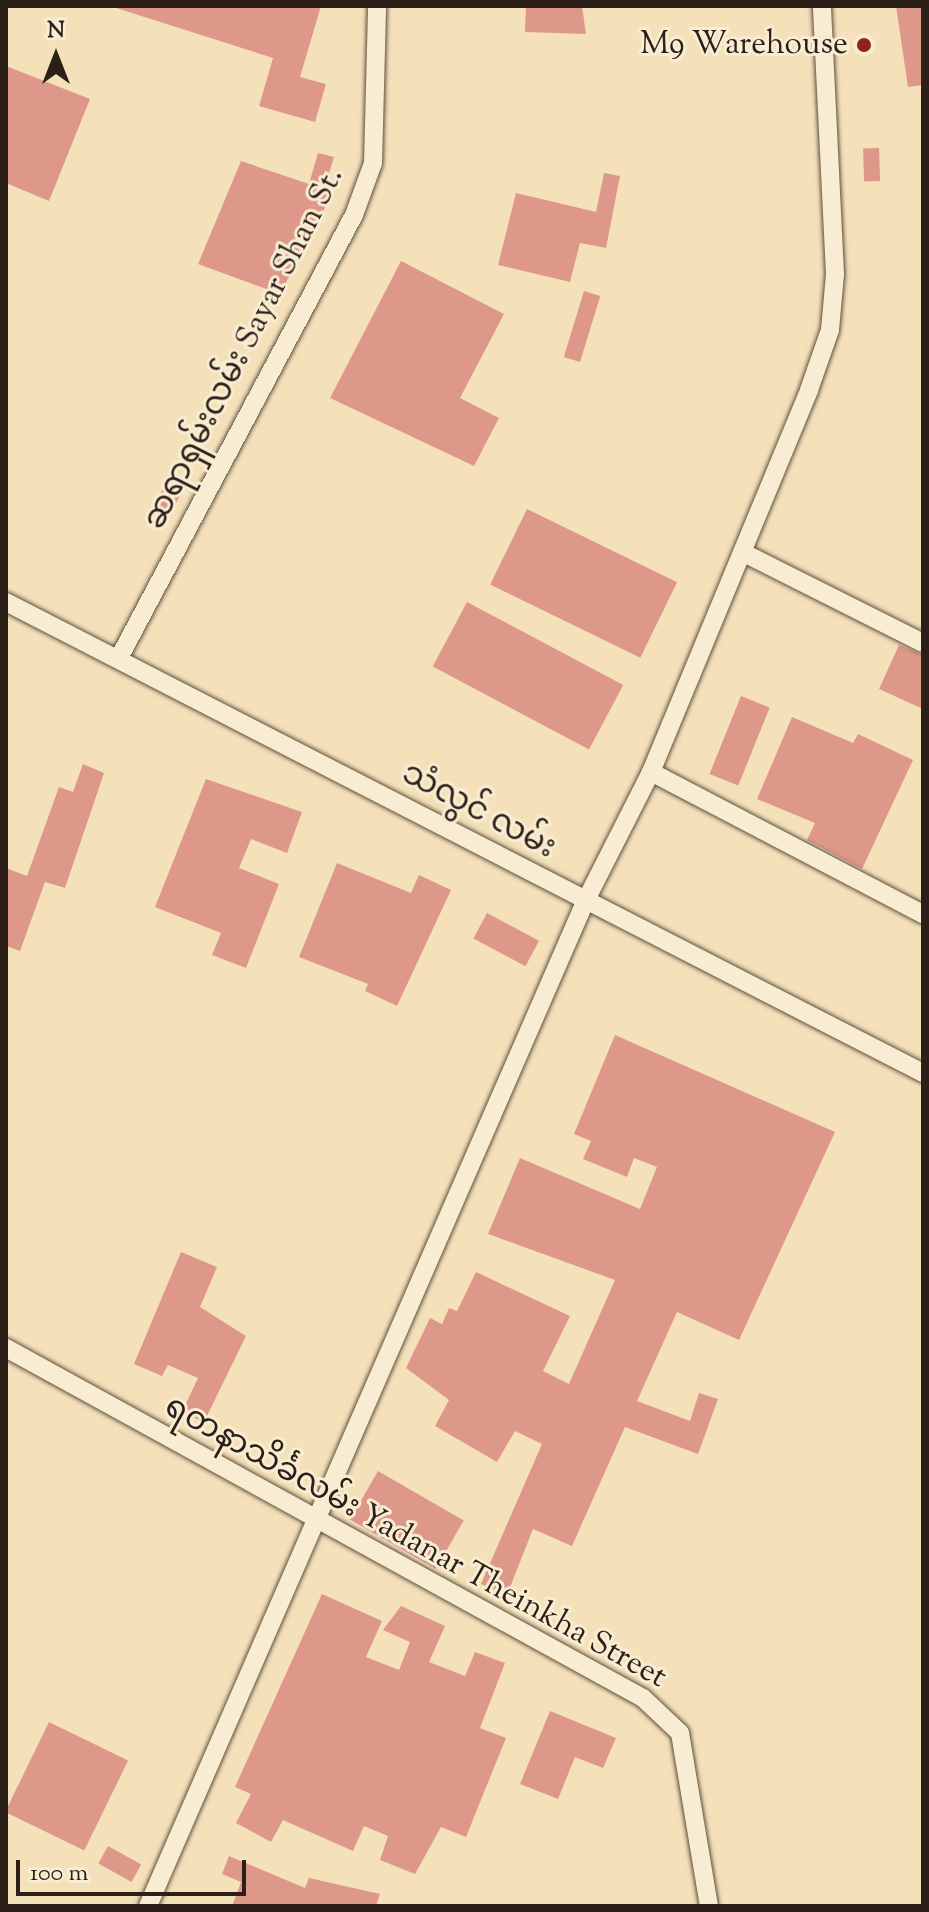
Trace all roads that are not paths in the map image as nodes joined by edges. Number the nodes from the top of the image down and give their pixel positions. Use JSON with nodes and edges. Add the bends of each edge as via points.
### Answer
{"nodes":[{"id":1,"x":377,"y":6,"type":"edge"},
{"id":2,"x":822,"y":6,"type":"edge"},
{"id":3,"x":744,"y":553,"type":"junction"},
{"id":4,"x":6,"y":602,"type":"edge"},
{"id":5,"x":923,"y":643,"type":"edge"},
{"id":6,"x":119,"y":658,"type":"junction"},
{"id":7,"x":651,"y":772,"type":"junction"},
{"id":8,"x":585,"y":902,"type":"junction"},
{"id":9,"x":923,"y":914,"type":"edge"},
{"id":10,"x":923,"y":1073,"type":"edge"},
{"id":11,"x":6,"y":1348,"type":"edge"},
{"id":12,"x":315,"y":1518,"type":"junction"},
{"id":13,"x":148,"y":1906,"type":"edge"},
{"id":14,"x":709,"y":1906,"type":"edge"}],
"edges":[{"from":1,"to":6,"type":"street","name":"ဆရာရှမ်းလမ်း Sayar Shan St.","via":[[373,163],[354,215]]},
{"from":2,"to":3,"type":"street","via":[[835,274],[830,330]]},
{"from":3,"to":5,"type":"street"},
{"from":3,"to":7,"type":"street"},
{"from":4,"to":6,"type":"street","name":"သံလွင် လမ်း"},
{"from":6,"to":8,"type":"street","name":"သံလွင် လမ်း"},
{"from":7,"to":8,"type":"street"},
{"from":7,"to":9,"type":"street"},
{"from":8,"to":10,"type":"street","name":"သံလွင် လမ်း"},
{"from":8,"to":12,"type":"street"},
{"from":11,"to":12,"type":"street","name":"ရတနာသိင်္ခလမ်း Yadanar Theinkha Street"},
{"from":12,"to":13,"type":"street"},
{"from":12,"to":14,"type":"street","name":"ရတနာသိင်္ခလမ်း Yadanar Theinkha Street","via":[[643,1698],[680,1733]]}]}
